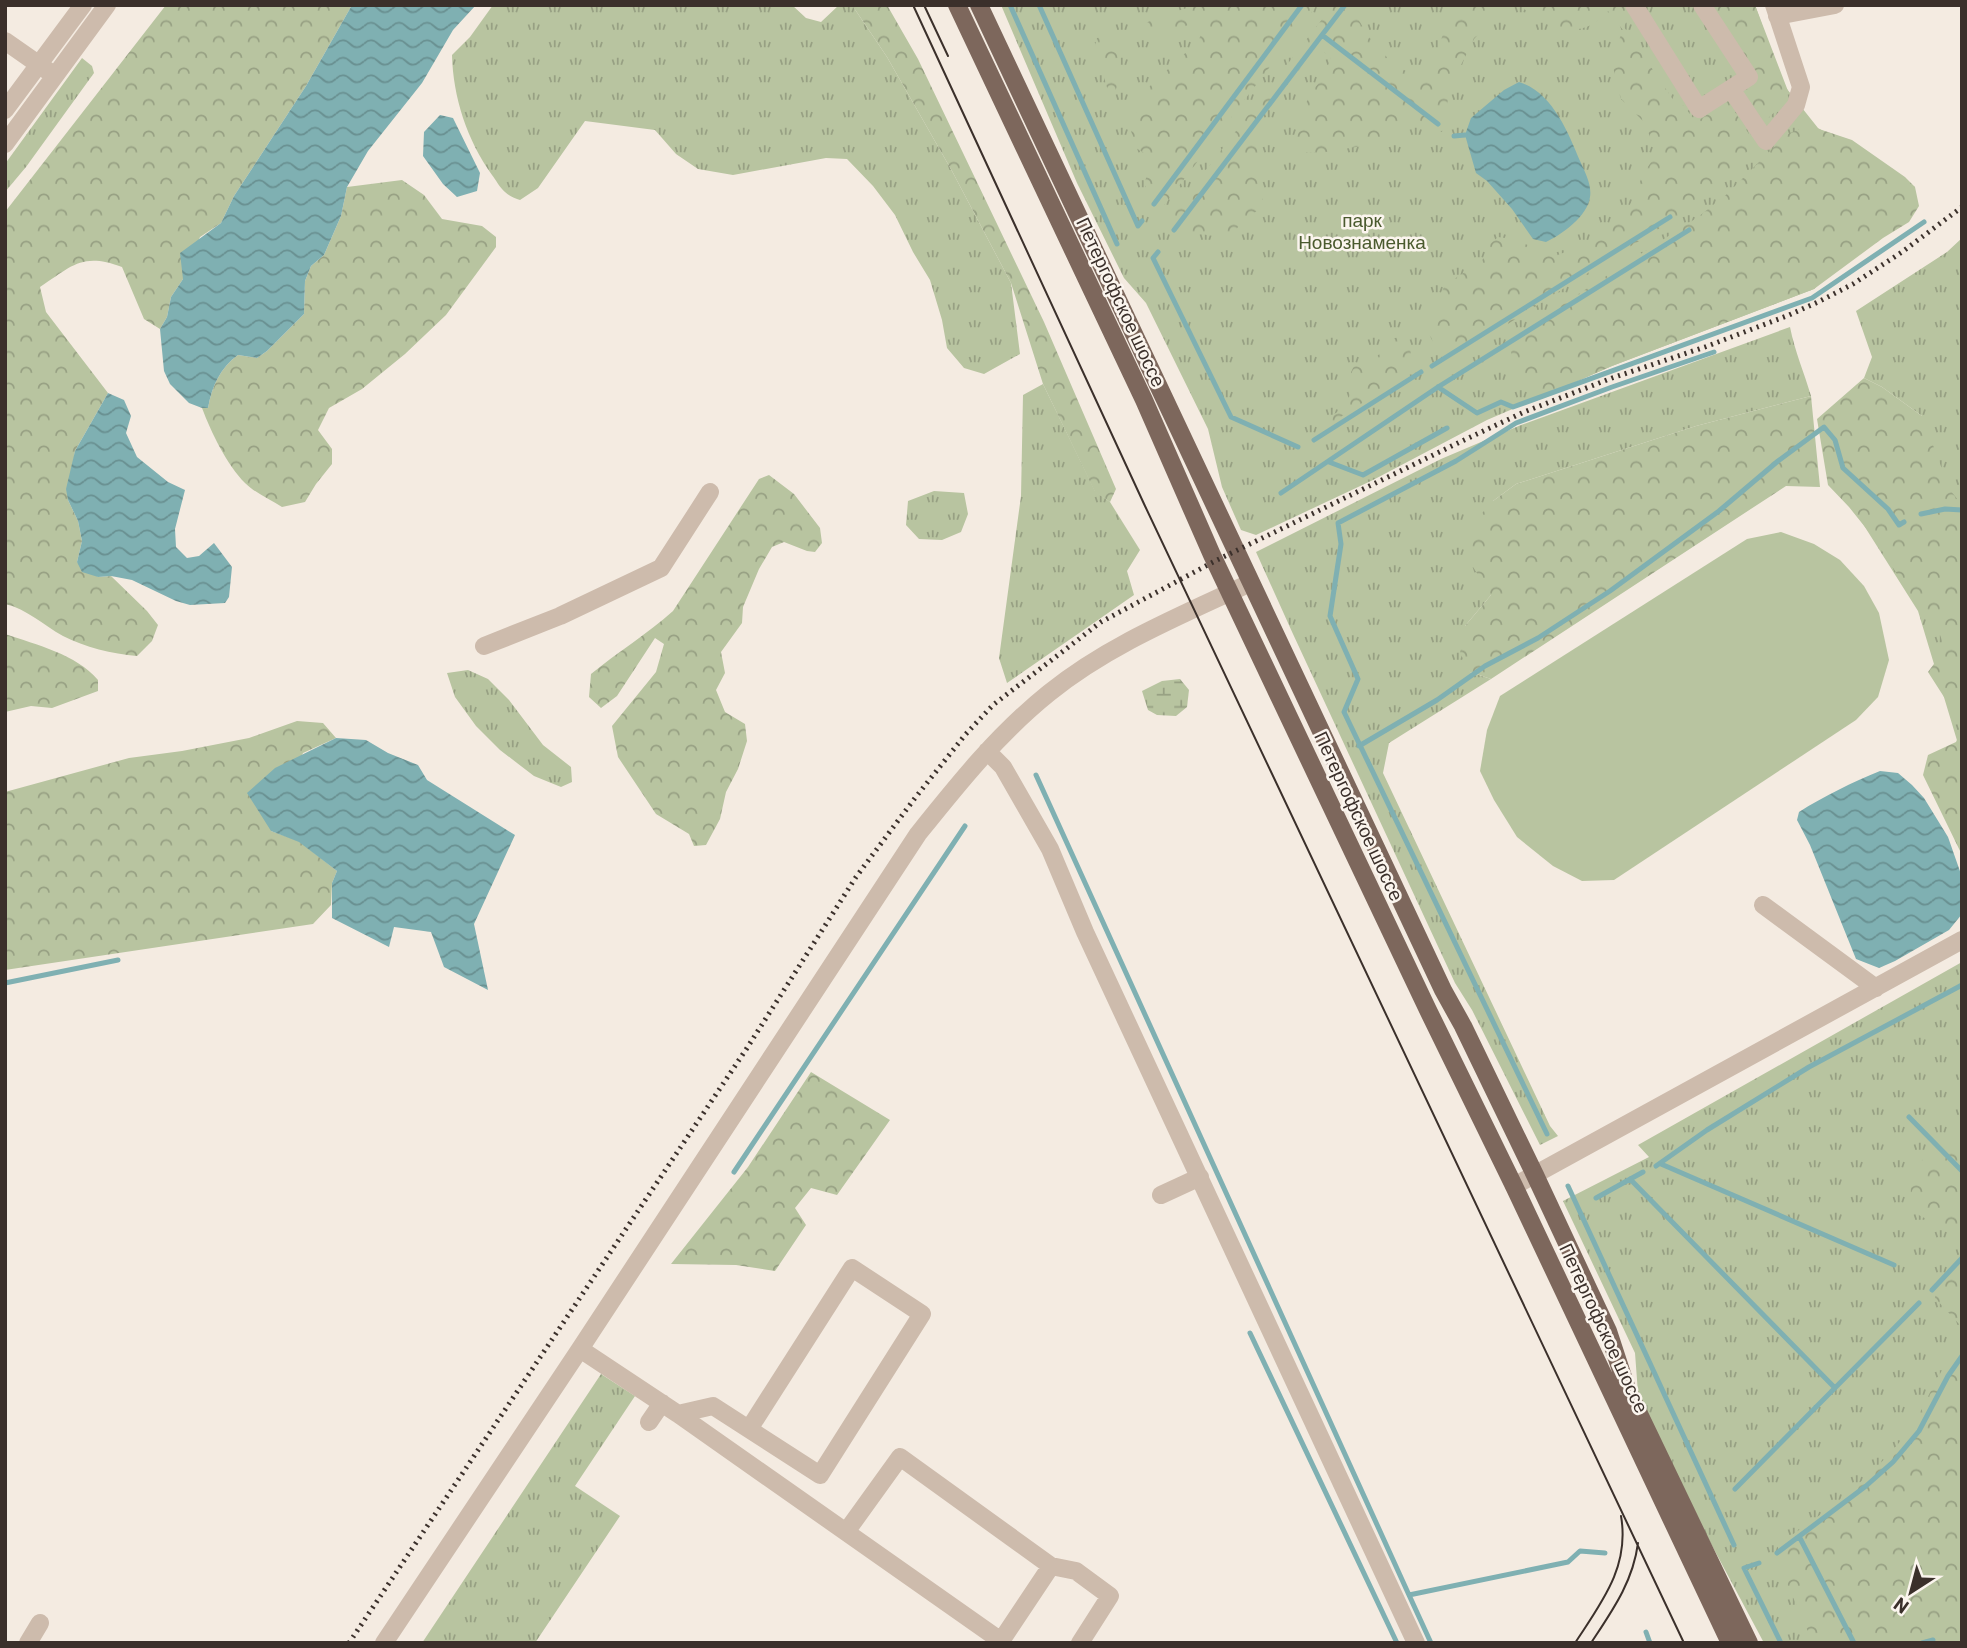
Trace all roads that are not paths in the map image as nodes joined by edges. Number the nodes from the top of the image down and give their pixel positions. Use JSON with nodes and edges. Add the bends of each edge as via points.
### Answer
{"nodes":[{"id":1,"x":83,"y":5,"type":"edge"},
{"id":2,"x":107,"y":5,"type":"edge"},
{"id":3,"x":957,"y":5,"type":"edge"},
{"id":4,"x":979,"y":5,"type":"edge"},
{"id":5,"x":1634,"y":5,"type":"edge"},
{"id":6,"x":1702,"y":5,"type":"edge"},
{"id":7,"x":1835,"y":5,"type":"edge"},
{"id":8,"x":1775,"y":10,"type":"edge"},
{"id":9,"x":5,"y":41,"type":"edge"},
{"id":10,"x":40,"y":65,"type":"junction"},
{"id":11,"x":55,"y":77,"type":"junction"},
{"id":12,"x":1731,"y":89,"type":"junction"},
{"id":13,"x":5,"y":110,"type":"edge"},
{"id":14,"x":5,"y":144,"type":"edge"},
{"id":15,"x":710,"y":492,"type":"dead end"},
{"id":16,"x":1250,"y":583,"type":"junction"},
{"id":17,"x":1230,"y":592,"type":"junction"},
{"id":18,"x":484,"y":646,"type":"dead end"},
{"id":19,"x":987,"y":751,"type":"junction"},
{"id":20,"x":1763,"y":905,"type":"dead end"},
{"id":21,"x":1962,"y":940,"type":"edge"},
{"id":22,"x":1876,"y":988,"type":"junction"},
{"id":23,"x":1535,"y":1175,"type":"junction"},
{"id":24,"x":1200,"y":1177,"type":"junction"},
{"id":25,"x":1514,"y":1186,"type":"junction"},
{"id":26,"x":1161,"y":1195,"type":"dead end"},
{"id":27,"x":580,"y":1349,"type":"junction"},
{"id":28,"x":662,"y":1403,"type":"junction"},
{"id":29,"x":678,"y":1413,"type":"junction"},
{"id":30,"x":649,"y":1422,"type":"dead end"},
{"id":31,"x":748,"y":1429,"type":"junction"},
{"id":32,"x":846,"y":1532,"type":"junction"},
{"id":33,"x":1051,"y":1566,"type":"junction"},
{"id":34,"x":40,"y":1623,"type":"dead end"},
{"id":35,"x":1002,"y":1642,"type":"edge"},
{"id":36,"x":28,"y":1643,"type":"edge"},
{"id":37,"x":384,"y":1643,"type":"edge"},
{"id":38,"x":1080,"y":1643,"type":"edge"},
{"id":39,"x":1416,"y":1643,"type":"edge"},
{"id":40,"x":1730,"y":1643,"type":"edge"},
{"id":41,"x":1749,"y":1643,"type":"edge"}],
"edges":[{"from":1,"to":10,"type":"street"},
{"from":2,"to":11,"type":"street"},
{"from":3,"to":17,"type":"main road","name":"Петергофское шоссе"},
{"from":4,"to":16,"type":"main road","name":"Петергофское шоссе"},
{"from":5,"to":12,"type":"street","via":[[1699,109]]},
{"from":6,"to":12,"type":"street","via":[[1749,77]]},
{"from":7,"to":8,"type":"street"},
{"from":8,"to":12,"type":"street","via":[[1801,87],[1796,105],[1766,141]]},
{"from":9,"to":10,"type":"street"},
{"from":10,"to":11,"type":"street"},
{"from":10,"to":13,"type":"street"},
{"from":11,"to":14,"type":"street"},
{"from":15,"to":18,"type":"street","via":[[662,568]]},
{"from":16,"to":17,"type":"street"},
{"from":16,"to":23,"type":"main road","name":"Петергофское шоссе"},
{"from":17,"to":19,"type":"street","via":[[1079,671]]},
{"from":17,"to":25,"type":"main road","name":"Петергофское шоссе"},
{"from":19,"to":24,"type":"street","via":[[1003,767],[1050,849]]},
{"from":19,"to":27,"type":"street","via":[[918,834]]},
{"from":20,"to":22,"type":"street"},
{"from":21,"to":22,"type":"street"},
{"from":22,"to":23,"type":"street"},
{"from":23,"to":25,"type":"street"},
{"from":23,"to":41,"type":"main road","name":"Петергофское шоссе","via":[[1608,1331],[1627,1389]]},
{"from":24,"to":26,"type":"street"},
{"from":24,"to":39,"type":"street"},
{"from":25,"to":40,"type":"main road","name":"Петергофское шоссе"},
{"from":27,"to":28,"type":"street"},
{"from":27,"to":37,"type":"street"},
{"from":28,"to":29,"type":"street"},
{"from":28,"to":30,"type":"street"},
{"from":29,"to":31,"type":"street","via":[[713,1406]]},
{"from":29,"to":32,"type":"street"},
{"from":31,"to":31,"type":"street","via":[[820,1475],[922,1314],[852,1268]]},
{"from":32,"to":33,"type":"street","via":[[900,1457]]},
{"from":32,"to":35,"type":"street"},
{"from":33,"to":35,"type":"street"},
{"from":33,"to":38,"type":"street","via":[[1076,1572],[1110,1596]]},
{"from":34,"to":36,"type":"street"}]}
